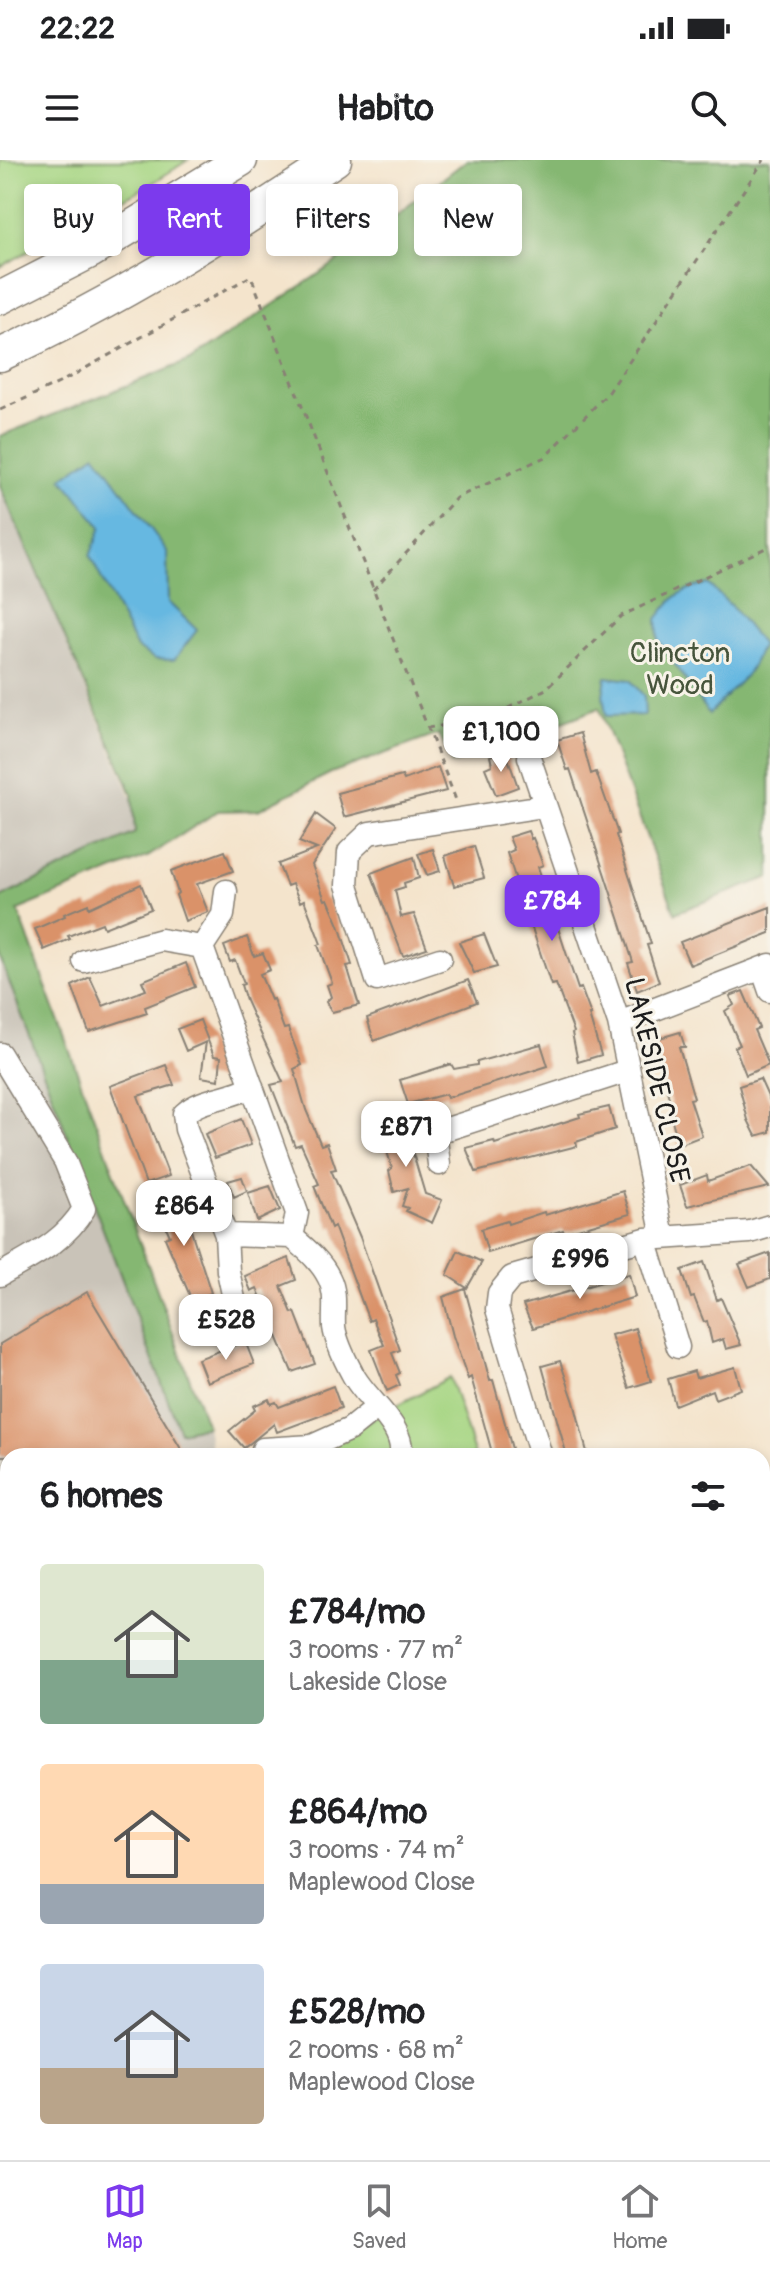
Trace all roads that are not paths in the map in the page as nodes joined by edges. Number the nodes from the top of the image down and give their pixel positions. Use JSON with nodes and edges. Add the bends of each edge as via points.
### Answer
{"nodes":[{"id":1,"x":241,"y":160,"type":"edge"},
{"id":2,"x":335,"y":160,"type":"edge"},
{"id":3,"x":0,"y":298,"type":"edge"},
{"id":4,"x":0,"y":355,"type":"edge"},
{"id":5,"x":529,"y":757,"type":"dead end"},
{"id":6,"x":544,"y":806,"type":"junction"},
{"id":7,"x":226,"y":891,"type":"dead end"},
{"id":8,"x":202,"y":947,"type":"junction"},
{"id":9,"x":440,"y":959,"type":"dead end"},
{"id":10,"x":84,"y":961,"type":"dead end"},
{"id":11,"x":766,"y":967,"type":"edge"},
{"id":12,"x":770,"y":991,"type":"edge"},
{"id":13,"x":619,"y":1023,"type":"junction"},
{"id":14,"x":0,"y":1054,"type":"edge"},
{"id":15,"x":627,"y":1071,"type":"junction"},
{"id":16,"x":252,"y":1086,"type":"junction"},
{"id":17,"x":439,"y":1164,"type":"dead end"},
{"id":18,"x":770,"y":1226,"type":"edge"},
{"id":19,"x":226,"y":1235,"type":"junction"},
{"id":20,"x":292,"y":1237,"type":"junction"},
{"id":21,"x":654,"y":1238,"type":"junction"},
{"id":22,"x":0,"y":1275,"type":"edge"},
{"id":23,"x":233,"y":1312,"type":"dead end"},
{"id":24,"x":678,"y":1347,"type":"dead end"},
{"id":25,"x":376,"y":1408,"type":"junction"},
{"id":26,"x":279,"y":1448,"type":"edge"},
{"id":27,"x":402,"y":1448,"type":"edge"},
{"id":28,"x":539,"y":1448,"type":"edge"}],
"edges":[{"from":1,"to":3,"type":"highway","via":[[90,252]]},
{"from":2,"to":4,"type":"highway","via":[[145,281]]},
{"from":5,"to":6,"type":"street","name":"LAKESIDE CLOSE"},
{"from":6,"to":9,"type":"street","via":[[369,833],[349,852],[347,885],[377,980]]},
{"from":6,"to":13,"type":"street","name":"LAKESIDE CLOSE"},
{"from":7,"to":8,"type":"street","via":[[223,915]]},
{"from":8,"to":10,"type":"street","via":[[161,940]]},
{"from":8,"to":16,"type":"street"},
{"from":11,"to":12,"type":"street"},
{"from":11,"to":13,"type":"street"},
{"from":13,"to":15,"type":"street","name":"LAKESIDE CLOSE"},
{"from":14,"to":22,"type":"street","via":[[65,1161],[84,1209],[72,1229]]},
{"from":15,"to":17,"type":"street","via":[[435,1133]]},
{"from":15,"to":21,"type":"street","name":"LAKESIDE CLOSE"},
{"from":16,"to":19,"type":"street","via":[[184,1114]]},
{"from":16,"to":20,"type":"street","via":[[297,1213]]},
{"from":18,"to":21,"type":"street"},
{"from":19,"to":20,"type":"street"},
{"from":19,"to":23,"type":"street"},
{"from":20,"to":25,"type":"street","via":[[331,1281],[334,1329],[353,1376]]},
{"from":21,"to":24,"type":"street","name":"LAKESIDE CLOSE"},
{"from":21,"to":28,"type":"street","via":[[512,1277],[499,1293],[497,1309]]},
{"from":25,"to":26,"type":"street","via":[[350,1429],[312,1446]]},
{"from":25,"to":27,"type":"street","via":[[395,1426]]}]}
